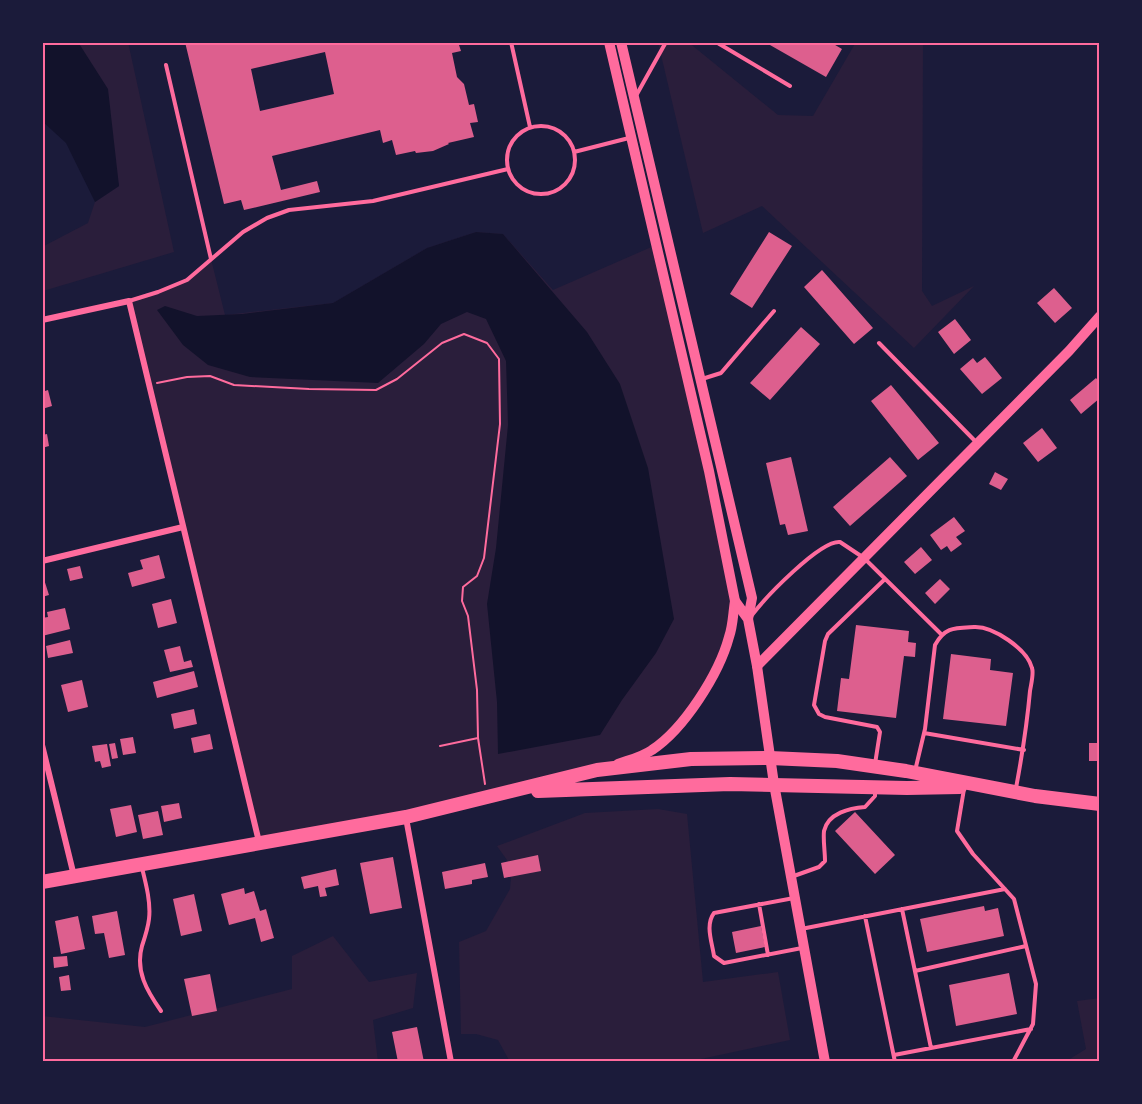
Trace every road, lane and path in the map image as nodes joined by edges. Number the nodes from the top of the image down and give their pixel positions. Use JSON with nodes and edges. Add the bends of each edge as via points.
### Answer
{"nodes":[{"id":1,"x":511,"y":42,"type":"edge"},
{"id":2,"x":609,"y":42,"type":"edge"},
{"id":3,"x":621,"y":42,"type":"edge"},
{"id":4,"x":666,"y":42,"type":"edge"},
{"id":5,"x":716,"y":42,"type":"edge"},
{"id":6,"x":166,"y":65,"type":"dead end"},
{"id":7,"x":790,"y":86,"type":"dead end"},
{"id":8,"x":634,"y":98,"type":"junction"},
{"id":9,"x":530,"y":127,"type":"junction"},
{"id":10,"x":642,"y":133,"type":"junction"},
{"id":11,"x":631,"y":137,"type":"junction"},
{"id":12,"x":574,"y":152,"type":"junction"},
{"id":13,"x":508,"y":169,"type":"junction"},
{"id":14,"x":212,"y":259,"type":"junction"},
{"id":15,"x":129,"y":301,"type":"junction"},
{"id":16,"x":774,"y":311,"type":"dead end"},
{"id":17,"x":1100,"y":316,"type":"edge"},
{"id":18,"x":42,"y":320,"type":"edge"},
{"id":19,"x":879,"y":343,"type":"dead end"},
{"id":20,"x":700,"y":379,"type":"junction"},
{"id":21,"x":688,"y":382,"type":"junction"},
{"id":22,"x":149,"y":384,"type":"junction"},
{"id":23,"x":978,"y":443,"type":"junction"},
{"id":24,"x":183,"y":527,"type":"junction"},
{"id":25,"x":864,"y":558,"type":"junction"},
{"id":26,"x":42,"y":561,"type":"edge"},
{"id":27,"x":885,"y":579,"type":"junction"},
{"id":28,"x":735,"y":601,"type":"junction"},
{"id":29,"x":748,"y":619,"type":"junction"},
{"id":30,"x":941,"y":634,"type":"junction"},
{"id":31,"x":758,"y":666,"type":"junction"},
{"id":32,"x":924,"y":733,"type":"junction"},
{"id":33,"x":478,"y":738,"type":"junction"},
{"id":34,"x":42,"y":745,"type":"edge"},
{"id":35,"x":440,"y":746,"type":"dead end"},
{"id":36,"x":1024,"y":750,"type":"junction"},
{"id":37,"x":770,"y":758,"type":"junction"},
{"id":38,"x":875,"y":766,"type":"junction"},
{"id":39,"x":597,"y":770,"type":"junction"},
{"id":40,"x":915,"y":773,"type":"junction"},
{"id":41,"x":774,"y":784,"type":"junction"},
{"id":42,"x":875,"y":787,"type":"junction"},
{"id":43,"x":964,"y":787,"type":"junction"},
{"id":44,"x":988,"y":787,"type":"junction"},
{"id":45,"x":1015,"y":792,"type":"junction"},
{"id":46,"x":509,"y":793,"type":"junction"},
{"id":47,"x":486,"y":798,"type":"junction"},
{"id":48,"x":1100,"y":804,"type":"edge"},
{"id":49,"x":406,"y":817,"type":"junction"},
{"id":50,"x":259,"y":843,"type":"junction"},
{"id":51,"x":142,"y":864,"type":"junction"},
{"id":52,"x":74,"y":876,"type":"junction"},
{"id":53,"x":791,"y":878,"type":"junction"},
{"id":54,"x":42,"y":882,"type":"edge"},
{"id":55,"x":1005,"y":889,"type":"junction"},
{"id":56,"x":795,"y":897,"type":"junction"},
{"id":57,"x":759,"y":904,"type":"junction"},
{"id":58,"x":902,"y":909,"type":"junction"},
{"id":59,"x":865,"y":916,"type":"junction"},
{"id":60,"x":800,"y":929,"type":"junction"},
{"id":61,"x":1026,"y":946,"type":"junction"},
{"id":62,"x":804,"y":948,"type":"junction"},
{"id":63,"x":768,"y":955,"type":"junction"},
{"id":64,"x":915,"y":971,"type":"junction"},
{"id":65,"x":161,"y":1011,"type":"dead end"},
{"id":66,"x":1031,"y":1029,"type":"junction"},
{"id":67,"x":931,"y":1048,"type":"junction"},
{"id":68,"x":894,"y":1055,"type":"junction"},
{"id":69,"x":451,"y":1062,"type":"edge"},
{"id":70,"x":825,"y":1062,"type":"edge"},
{"id":71,"x":895,"y":1062,"type":"edge"},
{"id":72,"x":1013,"y":1062,"type":"edge"}],
"edges":[{"from":1,"to":9,"type":"lane"},
{"from":2,"to":11,"type":"main road"},
{"from":3,"to":8,"type":"main road"},
{"from":4,"to":8,"type":"lane"},
{"from":5,"to":7,"type":"lane"},
{"from":6,"to":14,"type":"lane"},
{"from":8,"to":10,"type":"main road"},
{"from":9,"to":12,"type":"lane","via":[[552,128],[562,133]]},
{"from":9,"to":13,"type":"lane","via":[[513,140]]},
{"from":10,"to":11,"type":"lane"},
{"from":10,"to":20,"type":"main road"},
{"from":11,"to":12,"type":"lane"},
{"from":11,"to":21,"type":"main road"},
{"from":12,"to":13,"type":"lane","via":[[572,174],[565,184],[544,194],[521,188]]},
{"from":13,"to":14,"type":"lane","via":[[373,201],[289,210],[243,232]]},
{"from":14,"to":15,"type":"lane","via":[[187,280]]},
{"from":15,"to":18,"type":"street"},
{"from":15,"to":22,"type":"street"},
{"from":16,"to":20,"type":"lane","via":[[721,373]]},
{"from":17,"to":23,"type":"main road"},
{"from":19,"to":23,"type":"lane"},
{"from":20,"to":21,"type":"lane"},
{"from":20,"to":29,"type":"main road","via":[[752,598]]},
{"from":21,"to":28,"type":"main road"},
{"from":22,"to":24,"type":"street"},
{"from":22,"to":33,"type":"path","via":[[210,376],[234,385],[376,390],[397,379],[442,343],[464,334],[487,343],[499,359],[500,424],[484,558],[477,576],[463,587],[462,601],[468,616],[477,690]]},
{"from":23,"to":25,"type":"main road"},
{"from":24,"to":26,"type":"street"},
{"from":24,"to":50,"type":"street"},
{"from":25,"to":27,"type":"lane"},
{"from":25,"to":29,"type":"lane","via":[[840,542],[827,544],[771,591]]},
{"from":25,"to":31,"type":"main road"},
{"from":27,"to":30,"type":"lane"},
{"from":27,"to":38,"type":"lane","via":[[828,634],[814,705],[825,717],[877,727],[880,732]]},
{"from":28,"to":29,"type":"main road"},
{"from":28,"to":39,"type":"main road","via":[[724,654],[687,716],[650,752]]},
{"from":29,"to":31,"type":"main road"},
{"from":30,"to":32,"type":"lane","via":[[935,645]]},
{"from":30,"to":36,"type":"lane","via":[[950,629],[978,627],[1005,637],[1024,653],[1032,669]]},
{"from":31,"to":37,"type":"main road"},
{"from":32,"to":36,"type":"lane"},
{"from":32,"to":40,"type":"lane"},
{"from":33,"to":35,"type":"path"},
{"from":33,"to":47,"type":"path"},
{"from":34,"to":52,"type":"street"},
{"from":36,"to":45,"type":"lane"},
{"from":37,"to":38,"type":"highway"},
{"from":37,"to":39,"type":"highway","via":[[691,759]]},
{"from":37,"to":41,"type":"main road"},
{"from":38,"to":40,"type":"highway"},
{"from":39,"to":46,"type":"highway"},
{"from":40,"to":44,"type":"highway"},
{"from":41,"to":42,"type":"highway"},
{"from":41,"to":46,"type":"highway"},
{"from":41,"to":53,"type":"main road"},
{"from":42,"to":43,"type":"highway"},
{"from":42,"to":53,"type":"lane","via":[[875,796],[865,807],[849,808],[827,824],[825,861]]},
{"from":43,"to":44,"type":"highway"},
{"from":43,"to":55,"type":"lane","via":[[957,831]]},
{"from":44,"to":45,"type":"highway"},
{"from":45,"to":48,"type":"highway"},
{"from":46,"to":47,"type":"highway"},
{"from":47,"to":49,"type":"highway"},
{"from":49,"to":50,"type":"highway"},
{"from":49,"to":69,"type":"street"},
{"from":50,"to":51,"type":"highway"},
{"from":51,"to":52,"type":"highway"},
{"from":51,"to":65,"type":"lane","via":[[149,920],[141,948],[141,971]]},
{"from":52,"to":54,"type":"highway"},
{"from":53,"to":56,"type":"main road"},
{"from":55,"to":58,"type":"lane"},
{"from":55,"to":61,"type":"lane","via":[[1014,899]]},
{"from":56,"to":57,"type":"lane"},
{"from":56,"to":60,"type":"main road"},
{"from":57,"to":63,"type":"lane"},
{"from":57,"to":63,"type":"lane","via":[[714,913],[709,928],[714,956],[724,963]]},
{"from":58,"to":59,"type":"lane"},
{"from":58,"to":64,"type":"lane"},
{"from":59,"to":60,"type":"lane"},
{"from":59,"to":68,"type":"lane"},
{"from":60,"to":62,"type":"main road"},
{"from":61,"to":64,"type":"lane"},
{"from":61,"to":66,"type":"lane","via":[[1036,984]]},
{"from":62,"to":63,"type":"lane"},
{"from":62,"to":70,"type":"main road"},
{"from":64,"to":67,"type":"lane"},
{"from":66,"to":67,"type":"lane"},
{"from":66,"to":72,"type":"lane"},
{"from":67,"to":68,"type":"lane"},
{"from":68,"to":71,"type":"lane"}]}
